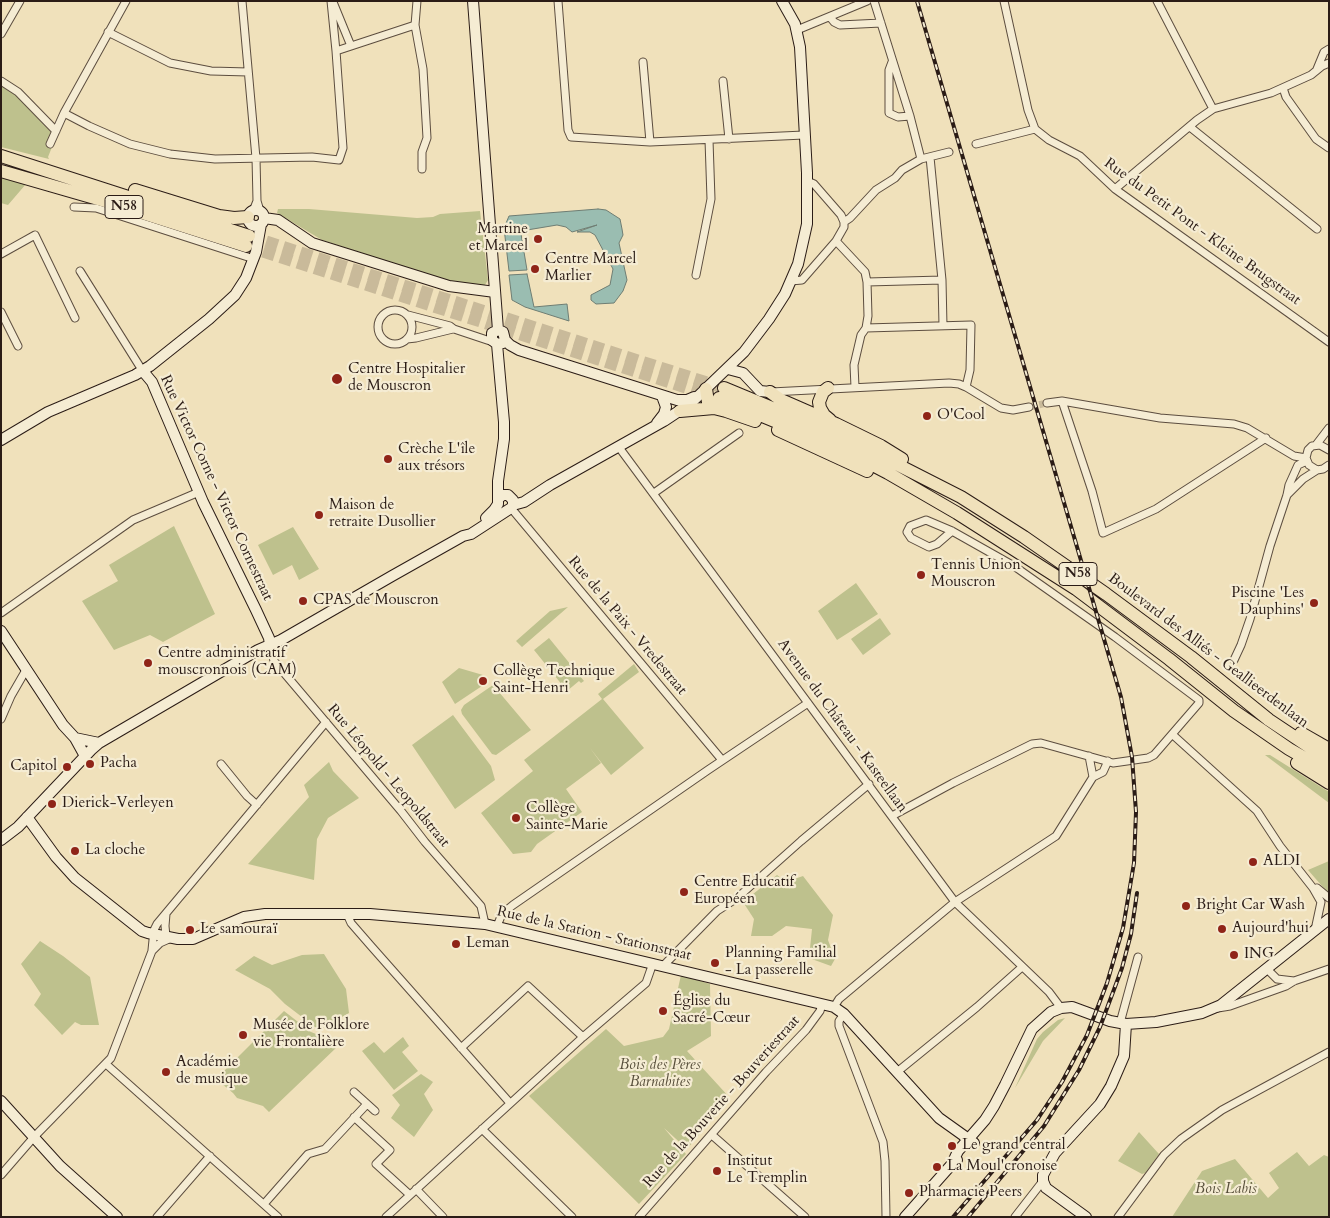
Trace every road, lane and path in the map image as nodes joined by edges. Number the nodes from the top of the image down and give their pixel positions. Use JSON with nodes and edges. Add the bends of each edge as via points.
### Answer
{"nodes":[{"id":1,"x":20,"y":1,"type":"edge"},
{"id":2,"x":126,"y":1,"type":"edge"},
{"id":3,"x":242,"y":1,"type":"edge"},
{"id":4,"x":332,"y":1,"type":"edge"},
{"id":5,"x":417,"y":1,"type":"edge"},
{"id":6,"x":473,"y":1,"type":"edge"},
{"id":7,"x":558,"y":1,"type":"edge"},
{"id":8,"x":782,"y":1,"type":"edge"},
{"id":9,"x":867,"y":1,"type":"edge"},
{"id":10,"x":874,"y":1,"type":"edge"},
{"id":11,"x":1004,"y":1,"type":"edge"},
{"id":12,"x":1157,"y":1,"type":"edge"},
{"id":13,"x":830,"y":17,"type":"junction"},
{"id":14,"x":415,"y":24,"type":"junction"},
{"id":15,"x":881,"y":24,"type":"junction"},
{"id":16,"x":797,"y":30,"type":"junction"},
{"id":17,"x":108,"y":32,"type":"junction"},
{"id":18,"x":1,"y":34,"type":"edge"},
{"id":19,"x":351,"y":46,"type":"junction"},
{"id":20,"x":336,"y":51,"type":"junction"},
{"id":21,"x":1326,"y":52,"type":"edge"},
{"id":22,"x":892,"y":61,"type":"junction"},
{"id":23,"x":644,"y":62,"type":"dead end"},
{"id":24,"x":1329,"y":63,"type":"edge"},
{"id":25,"x":1317,"y":69,"type":"junction"},
{"id":26,"x":248,"y":72,"type":"junction"},
{"id":27,"x":723,"y":81,"type":"dead end"},
{"id":28,"x":1,"y":82,"type":"edge"},
{"id":29,"x":1282,"y":88,"type":"junction"},
{"id":30,"x":1213,"y":108,"type":"junction"},
{"id":31,"x":64,"y":113,"type":"junction"},
{"id":32,"x":910,"y":116,"type":"junction"},
{"id":33,"x":1190,"y":127,"type":"junction"},
{"id":34,"x":1035,"y":129,"type":"junction"},
{"id":35,"x":56,"y":131,"type":"junction"},
{"id":36,"x":804,"y":135,"type":"junction"},
{"id":37,"x":729,"y":139,"type":"junction"},
{"id":38,"x":709,"y":140,"type":"junction"},
{"id":39,"x":650,"y":142,"type":"junction"},
{"id":40,"x":50,"y":144,"type":"dead end"},
{"id":41,"x":976,"y":144,"type":"dead end"},
{"id":42,"x":1329,"y":148,"type":"edge"},
{"id":43,"x":949,"y":152,"type":"dead end"},
{"id":44,"x":1,"y":156,"type":"edge"},
{"id":45,"x":930,"y":157,"type":"junction"},
{"id":46,"x":256,"y":158,"type":"junction"},
{"id":47,"x":921,"y":159,"type":"junction"},
{"id":48,"x":28,"y":164,"type":"junction"},
{"id":49,"x":422,"y":169,"type":"dead end"},
{"id":50,"x":1,"y":171,"type":"edge"},
{"id":51,"x":807,"y":181,"type":"junction"},
{"id":52,"x":1116,"y":189,"type":"junction"},
{"id":53,"x":74,"y":208,"type":"dead end"},
{"id":54,"x":844,"y":222,"type":"junction"},
{"id":55,"x":255,"y":223,"type":"junction"},
{"id":56,"x":1317,"y":229,"type":"dead end"},
{"id":57,"x":836,"y":241,"type":"junction"},
{"id":58,"x":1,"y":254,"type":"edge"},
{"id":59,"x":254,"y":259,"type":"junction"},
{"id":60,"x":80,"y":272,"type":"dead end"},
{"id":61,"x":696,"y":275,"type":"dead end"},
{"id":62,"x":942,"y":280,"type":"junction"},
{"id":63,"x":791,"y":281,"type":"junction"},
{"id":64,"x":867,"y":282,"type":"junction"},
{"id":65,"x":495,"y":292,"type":"junction"},
{"id":66,"x":1,"y":312,"type":"edge"},
{"id":67,"x":408,"y":315,"type":"junction"},
{"id":68,"x":75,"y":318,"type":"dead end"},
{"id":69,"x":441,"y":324,"type":"junction"},
{"id":70,"x":943,"y":326,"type":"junction"},
{"id":71,"x":866,"y":328,"type":"junction"},
{"id":72,"x":454,"y":330,"type":"junction"},
{"id":73,"x":439,"y":332,"type":"junction"},
{"id":74,"x":497,"y":338,"type":"junction"},
{"id":75,"x":407,"y":339,"type":"junction"},
{"id":76,"x":1329,"y":342,"type":"edge"},
{"id":77,"x":18,"y":346,"type":"dead end"},
{"id":78,"x":520,"y":350,"type":"junction"},
{"id":79,"x":738,"y":358,"type":"junction"},
{"id":80,"x":500,"y":369,"type":"junction"},
{"id":81,"x":728,"y":369,"type":"junction"},
{"id":82,"x":142,"y":370,"type":"junction"},
{"id":83,"x":855,"y":387,"type":"junction"},
{"id":84,"x":966,"y":387,"type":"junction"},
{"id":85,"x":828,"y":388,"type":"junction"},
{"id":86,"x":770,"y":392,"type":"junction"},
{"id":87,"x":702,"y":393,"type":"junction"},
{"id":88,"x":662,"y":396,"type":"junction"},
{"id":89,"x":719,"y":398,"type":"junction"},
{"id":90,"x":1062,"y":401,"type":"junction"},
{"id":91,"x":1047,"y":402,"type":"tunnel mouth"},
{"id":92,"x":1029,"y":408,"type":"tunnel mouth"},
{"id":93,"x":680,"y":411,"type":"junction"},
{"id":94,"x":657,"y":424,"type":"junction"},
{"id":95,"x":836,"y":424,"type":"junction"},
{"id":96,"x":1329,"y":428,"type":"edge"},
{"id":97,"x":739,"y":433,"type":"dead end"},
{"id":98,"x":1266,"y":438,"type":"junction"},
{"id":99,"x":1329,"y":439,"type":"edge"},
{"id":100,"x":1,"y":440,"type":"edge"},
{"id":101,"x":1316,"y":445,"type":"junction"},
{"id":102,"x":618,"y":446,"type":"junction"},
{"id":103,"x":1328,"y":449,"type":"edge"},
{"id":104,"x":1306,"y":460,"type":"junction"},
{"id":105,"x":1328,"y":466,"type":"edge"},
{"id":106,"x":1317,"y":470,"type":"junction"},
{"id":107,"x":199,"y":492,"type":"junction"},
{"id":108,"x":654,"y":493,"type":"junction"},
{"id":109,"x":1287,"y":495,"type":"junction"},
{"id":110,"x":961,"y":497,"type":"junction"},
{"id":111,"x":505,"y":505,"type":"junction"},
{"id":112,"x":952,"y":531,"type":"junction"},
{"id":113,"x":1,"y":612,"type":"edge"},
{"id":114,"x":1,"y":631,"type":"edge"},
{"id":115,"x":270,"y":645,"type":"junction"},
{"id":116,"x":1234,"y":660,"type":"dead end"},
{"id":117,"x":26,"y":670,"type":"junction"},
{"id":118,"x":11,"y":696,"type":"junction"},
{"id":119,"x":808,"y":702,"type":"junction"},
{"id":120,"x":1,"y":703,"type":"edge"},
{"id":121,"x":1234,"y":711,"type":"junction"},
{"id":122,"x":1,"y":719,"type":"edge"},
{"id":123,"x":1269,"y":720,"type":"junction"},
{"id":124,"x":326,"y":722,"type":"junction"},
{"id":125,"x":1173,"y":735,"type":"junction"},
{"id":126,"x":75,"y":738,"type":"junction"},
{"id":127,"x":99,"y":743,"type":"junction"},
{"id":128,"x":1329,"y":749,"type":"edge"},
{"id":129,"x":88,"y":753,"type":"junction"},
{"id":130,"x":1089,"y":756,"type":"junction"},
{"id":131,"x":722,"y":760,"type":"junction"},
{"id":132,"x":1329,"y":760,"type":"edge"},
{"id":133,"x":1108,"y":762,"type":"junction"},
{"id":134,"x":221,"y":764,"type":"dead end"},
{"id":135,"x":1329,"y":772,"type":"edge"},
{"id":136,"x":1093,"y":778,"type":"junction"},
{"id":137,"x":1329,"y":783,"type":"edge"},
{"id":138,"x":869,"y":784,"type":"junction"},
{"id":139,"x":257,"y":805,"type":"junction"},
{"id":140,"x":28,"y":816,"type":"junction"},
{"id":141,"x":892,"y":816,"type":"junction"},
{"id":142,"x":1,"y":840,"type":"edge"},
{"id":143,"x":1307,"y":879,"type":"junction"},
{"id":144,"x":1329,"y":898,"type":"edge"},
{"id":145,"x":955,"y":902,"type":"junction"},
{"id":146,"x":166,"y":914,"type":"junction"},
{"id":147,"x":346,"y":914,"type":"junction"},
{"id":148,"x":1329,"y":919,"type":"edge"},
{"id":149,"x":485,"y":924,"type":"junction"},
{"id":150,"x":497,"y":926,"type":"junction"},
{"id":151,"x":1315,"y":930,"type":"junction"},
{"id":152,"x":154,"y":934,"type":"junction"},
{"id":153,"x":166,"y":936,"type":"junction"},
{"id":154,"x":178,"y":939,"type":"junction"},
{"id":155,"x":152,"y":951,"type":"junction"},
{"id":156,"x":1138,"y":957,"type":"dead end"},
{"id":157,"x":652,"y":963,"type":"junction"},
{"id":158,"x":663,"y":966,"type":"junction"},
{"id":159,"x":1022,"y":966,"type":"junction"},
{"id":160,"x":1266,"y":968,"type":"junction"},
{"id":161,"x":1329,"y":969,"type":"edge"},
{"id":162,"x":1294,"y":981,"type":"junction"},
{"id":163,"x":822,"y":1004,"type":"junction"},
{"id":164,"x":834,"y":1007,"type":"junction"},
{"id":165,"x":1061,"y":1008,"type":"junction"},
{"id":166,"x":1215,"y":1009,"type":"junction"},
{"id":167,"x":844,"y":1014,"type":"junction"},
{"id":168,"x":1123,"y":1024,"type":"junction"},
{"id":169,"x":584,"y":1037,"type":"junction"},
{"id":170,"x":461,"y":1048,"type":"junction"},
{"id":171,"x":1329,"y":1052,"type":"edge"},
{"id":172,"x":106,"y":1064,"type":"junction"},
{"id":173,"x":897,"y":1072,"type":"junction"},
{"id":174,"x":354,"y":1092,"type":"dead end"},
{"id":175,"x":1,"y":1101,"type":"edge"},
{"id":176,"x":510,"y":1103,"type":"junction"},
{"id":177,"x":367,"y":1104,"type":"junction"},
{"id":178,"x":375,"y":1111,"type":"dead end"},
{"id":179,"x":354,"y":1118,"type":"junction"},
{"id":180,"x":482,"y":1129,"type":"junction"},
{"id":181,"x":712,"y":1135,"type":"junction"},
{"id":182,"x":34,"y":1137,"type":"junction"},
{"id":183,"x":972,"y":1140,"type":"junction"},
{"id":184,"x":210,"y":1156,"type":"junction"},
{"id":185,"x":1,"y":1175,"type":"edge"},
{"id":186,"x":1043,"y":1181,"type":"junction"},
{"id":187,"x":416,"y":1189,"type":"junction"},
{"id":188,"x":410,"y":1194,"type":"junction"},
{"id":189,"x":264,"y":1204,"type":"junction"},
{"id":190,"x":117,"y":1217,"type":"edge"},
{"id":191,"x":157,"y":1217,"type":"edge"},
{"id":192,"x":278,"y":1217,"type":"edge"},
{"id":193,"x":386,"y":1217,"type":"edge"},
{"id":194,"x":444,"y":1217,"type":"edge"},
{"id":195,"x":572,"y":1217,"type":"edge"},
{"id":196,"x":639,"y":1217,"type":"edge"},
{"id":197,"x":805,"y":1217,"type":"edge"},
{"id":198,"x":886,"y":1217,"type":"edge"},
{"id":199,"x":905,"y":1217,"type":"edge"},
{"id":200,"x":1015,"y":1217,"type":"edge"},
{"id":201,"x":1086,"y":1217,"type":"edge"},
{"id":202,"x":1118,"y":1217,"type":"edge"}],
"edges":[{"from":1,"to":18,"type":"street"},
{"from":2,"to":17,"type":"street"},
{"from":3,"to":26,"type":"street"},
{"from":4,"to":19,"type":"street"},
{"from":4,"to":20,"type":"street"},
{"from":5,"to":14,"type":"street"},
{"from":6,"to":65,"type":"main road"},
{"from":7,"to":39,"type":"street","via":[[571,137]]},
{"from":8,"to":16,"type":"main road"},
{"from":9,"to":13,"type":"street"},
{"from":10,"to":15,"type":"street"},
{"from":11,"to":34,"type":"street"},
{"from":12,"to":30,"type":"street"},
{"from":13,"to":15,"type":"street","via":[[840,25]]},
{"from":13,"to":16,"type":"street"},
{"from":14,"to":19,"type":"street"},
{"from":14,"to":49,"type":"street","via":[[427,138],[422,152]]},
{"from":15,"to":22,"type":"street"},
{"from":16,"to":36,"type":"main road"},
{"from":17,"to":26,"type":"street","via":[[170,63],[210,71]]},
{"from":17,"to":31,"type":"street"},
{"from":19,"to":20,"type":"street"},
{"from":20,"to":46,"type":"street","via":[[343,148],[339,160]]},
{"from":21,"to":24,"type":"street"},
{"from":21,"to":25,"type":"street"},
{"from":22,"to":32,"type":"street"},
{"from":22,"to":32,"type":"street","via":[[889,113],[898,117]]},
{"from":23,"to":39,"type":"street"},
{"from":24,"to":25,"type":"street"},
{"from":25,"to":29,"type":"street"},
{"from":26,"to":46,"type":"street"},
{"from":27,"to":37,"type":"street"},
{"from":28,"to":35,"type":"street","via":[[18,92]]},
{"from":29,"to":30,"type":"street","via":[[1271,94]]},
{"from":29,"to":42,"type":"street","via":[[1316,139]]},
{"from":30,"to":33,"type":"street"},
{"from":31,"to":35,"type":"street"},
{"from":31,"to":46,"type":"street","via":[[113,137],[158,152],[201,158]]},
{"from":32,"to":47,"type":"street"},
{"from":33,"to":52,"type":"street"},
{"from":33,"to":56,"type":"street"},
{"from":34,"to":41,"type":"street"},
{"from":34,"to":52,"type":"street","name":"Rue du Petit Pont - Kleine Brugstraat","via":[[1080,156]]},
{"from":35,"to":40,"type":"street"},
{"from":36,"to":37,"type":"street"},
{"from":36,"to":51,"type":"main road"},
{"from":37,"to":38,"type":"street"},
{"from":38,"to":39,"type":"street"},
{"from":38,"to":61,"type":"street","via":[[711,199]]},
{"from":43,"to":45,"type":"street"},
{"from":44,"to":48,"type":"highway","number":"N58"},
{"from":45,"to":47,"type":"street"},
{"from":45,"to":62,"type":"street"},
{"from":46,"to":55,"type":"street"},
{"from":47,"to":54,"type":"street","via":[[876,190]]},
{"from":48,"to":55,"type":"highway","number":"N58"},
{"from":48,"to":55,"type":"highway","via":[[54,168],[219,216]]},
{"from":50,"to":55,"type":"highway","number":"N58","via":[[105,201]]},
{"from":51,"to":54,"type":"street","via":[[814,184]]},
{"from":51,"to":63,"type":"main road","via":[[806,232]]},
{"from":52,"to":76,"type":"street","name":"Rue du Petit Pont - Kleine Brugstraat"},
{"from":53,"to":59,"type":"street","via":[[96,208]]},
{"from":54,"to":57,"type":"street"},
{"from":55,"to":59,"type":"main road"},
{"from":55,"to":65,"type":"main road","via":[[278,220],[305,240],[321,246],[449,286]]},
{"from":57,"to":63,"type":"street","via":[[802,280]]},
{"from":57,"to":64,"type":"street","via":[[865,272]]},
{"from":58,"to":68,"type":"street","via":[[35,235]]},
{"from":59,"to":82,"type":"main road","via":[[246,278],[224,306]]},
{"from":60,"to":82,"type":"street","name":"Rue Victor Corne - Victor Cornestraat"},
{"from":62,"to":64,"type":"street"},
{"from":62,"to":70,"type":"street"},
{"from":63,"to":79,"type":"main road","via":[[778,307]]},
{"from":64,"to":71,"type":"street"},
{"from":65,"to":74,"type":"main road"},
{"from":66,"to":77,"type":"street"},
{"from":67,"to":69,"type":"street"},
{"from":67,"to":75,"type":"street","via":[[412,326]]},
{"from":67,"to":75,"type":"street","via":[[398,310],[389,311],[382,316],[378,326],[380,335],[388,342],[397,344]]},
{"from":69,"to":72,"type":"street"},
{"from":69,"to":73,"type":"street"},
{"from":70,"to":71,"type":"street"},
{"from":70,"to":84,"type":"street","via":[[971,325],[970,370]]},
{"from":71,"to":83,"type":"street","via":[[861,335],[854,364]]},
{"from":72,"to":73,"type":"street"},
{"from":72,"to":74,"type":"street"},
{"from":73,"to":75,"type":"street"},
{"from":74,"to":78,"type":"main road"},
{"from":74,"to":80,"type":"main road"},
{"from":78,"to":80,"type":"main road","via":[[506,356]]},
{"from":78,"to":88,"type":"main road"},
{"from":79,"to":81,"type":"main road"},
{"from":79,"to":86,"type":"main road"},
{"from":80,"to":111,"type":"main road","via":[[504,422],[498,481]]},
{"from":81,"to":86,"type":"main road","via":[[743,373],[760,391]]},
{"from":81,"to":87,"type":"main road"},
{"from":82,"to":100,"type":"main road","via":[[48,412]]},
{"from":82,"to":107,"type":"main road","name":"Rue Victor Corne - Victor Cornestraat","via":[[152,382]]},
{"from":83,"to":84,"type":"street","via":[[949,384]]},
{"from":83,"to":85,"type":"street"},
{"from":84,"to":92,"type":"street","via":[[1001,408]]},
{"from":85,"to":86,"type":"street"},
{"from":85,"to":95,"type":"highway","via":[[819,402],[820,408]]},
{"from":86,"to":95,"type":"highway"},
{"from":87,"to":88,"type":"main road","via":[[682,400]]},
{"from":87,"to":89,"type":"highway","via":[[708,402]]},
{"from":87,"to":93,"type":"main road"},
{"from":88,"to":94,"type":"main road","via":[[666,411]]},
{"from":89,"to":93,"type":"highway"},
{"from":89,"to":110,"type":"highway","name":"Boulevard des Alliés - Geallieerdenlaan","number":"N58","via":[[847,439]]},
{"from":89,"to":121,"type":"highway","name":"Boulevard des Alliés - Geallieerdenlaan","number":"N58","via":[[726,411],[905,488],[920,491],[1076,589]]},
{"from":90,"to":91,"type":"street"},
{"from":90,"to":98,"type":"street","via":[[1160,418],[1234,424]]},
{"from":90,"to":98,"type":"street","via":[[1103,533],[1156,509]]},
{"from":93,"to":94,"type":"main road"},
{"from":94,"to":102,"type":"main road"},
{"from":95,"to":110,"type":"highway","via":[[881,446]]},
{"from":96,"to":101,"type":"street"},
{"from":97,"to":108,"type":"street"},
{"from":98,"to":104,"type":"street"},
{"from":99,"to":103,"type":"street"},
{"from":101,"to":103,"type":"street"},
{"from":101,"to":104,"type":"street","via":[[1308,450]]},
{"from":102,"to":108,"type":"street","name":"Avenue du Château - Kasteellaan"},
{"from":102,"to":111,"type":"main road","via":[[524,502]]},
{"from":104,"to":106,"type":"street"},
{"from":104,"to":109,"type":"street","via":[[1298,465],[1288,485]]},
{"from":105,"to":106,"type":"street"},
{"from":106,"to":109,"type":"street"},
{"from":107,"to":113,"type":"street","via":[[133,520]]},
{"from":107,"to":115,"type":"main road","name":"Rue Victor Corne - Victor Cornestraat"},
{"from":108,"to":119,"type":"street","name":"Avenue du Château - Kasteellaan"},
{"from":109,"to":116,"type":"street","via":[[1247,628]]},
{"from":110,"to":123,"type":"highway","name":"Boulevard des Alliés - Geallieerdenlaan","number":"N58","via":[[1106,594]]},
{"from":111,"to":115,"type":"main road","via":[[471,534]]},
{"from":111,"to":131,"type":"street","name":"Rue de la Paix - Vredestraat"},
{"from":112,"to":112,"type":"street","via":[[926,520],[910,526],[907,532],[911,538],[929,547]]},
{"from":112,"to":125,"type":"street","via":[[1026,574],[1199,700]]},
{"from":114,"to":117,"type":"main road"},
{"from":115,"to":124,"type":"street","name":"Rue Léopold - Leopoldstraat","via":[[274,661]]},
{"from":115,"to":127,"type":"main road"},
{"from":117,"to":118,"type":"street"},
{"from":117,"to":126,"type":"main road"},
{"from":118,"to":120,"type":"street"},
{"from":118,"to":122,"type":"street"},
{"from":119,"to":131,"type":"street"},
{"from":119,"to":138,"type":"street","name":"Avenue du Château - Kasteellaan"},
{"from":121,"to":135,"type":"highway","name":"Boulevard des Alliés - Geallieerdenlaan","number":"N58"},
{"from":121,"to":137,"type":"highway","number":"N58","via":[[1260,737]]},
{"from":123,"to":128,"type":"highway","number":"N58","via":[[1303,733]]},
{"from":123,"to":132,"type":"highway","name":"Boulevard des Alliés - Geallieerdenlaan","number":"N58"},
{"from":124,"to":139,"type":"street"},
{"from":124,"to":149,"type":"street","name":"Rue Léopold - Leopoldstraat","via":[[481,906]]},
{"from":125,"to":133,"type":"street","via":[[1151,757]]},
{"from":125,"to":143,"type":"street","via":[[1257,811],[1286,855]]},
{"from":126,"to":127,"type":"main road"},
{"from":126,"to":129,"type":"main road"},
{"from":127,"to":129,"type":"main road"},
{"from":129,"to":140,"type":"main road"},
{"from":130,"to":133,"type":"street"},
{"from":130,"to":136,"type":"street"},
{"from":130,"to":141,"type":"street","via":[[1041,743],[1032,744]]},
{"from":131,"to":150,"type":"street","via":[[502,914]]},
{"from":133,"to":136,"type":"street","via":[[1103,772]]},
{"from":134,"to":139,"type":"street"},
{"from":136,"to":145,"type":"street","via":[[1056,836]]},
{"from":138,"to":141,"type":"street","name":"Avenue du Château - Kasteellaan"},
{"from":138,"to":158,"type":"street","via":[[737,898],[717,911]]},
{"from":139,"to":146,"type":"street"},
{"from":140,"to":142,"type":"main road"},
{"from":140,"to":152,"type":"main road","name":"Rue de la Station - Stationstraat","via":[[75,878],[142,931]]},
{"from":141,"to":145,"type":"street","name":"Avenue du Château - Kasteellaan"},
{"from":143,"to":144,"type":"street"},
{"from":143,"to":151,"type":"street","via":[[1321,902]]},
{"from":145,"to":159,"type":"street","name":"Avenue du Château - Kasteellaan"},
{"from":145,"to":164,"type":"street","via":[[838,998]]},
{"from":146,"to":152,"type":"street"},
{"from":146,"to":153,"type":"street"},
{"from":147,"to":149,"type":"main road","name":"Rue de la Station - Stationstraat"},
{"from":147,"to":154,"type":"main road","name":"Rue de la Station - Stationstraat","via":[[256,915],[238,919],[196,939]]},
{"from":147,"to":170,"type":"street"},
{"from":148,"to":151,"type":"main road"},
{"from":149,"to":150,"type":"main road","name":"Rue de la Station - Stationstraat"},
{"from":150,"to":157,"type":"main road","name":"Rue de la Station - Stationstraat"},
{"from":151,"to":160,"type":"main road"},
{"from":152,"to":153,"type":"main road","name":"Rue de la Station - Stationstraat"},
{"from":152,"to":155,"type":"street"},
{"from":153,"to":154,"type":"main road","name":"Rue de la Station - Stationstraat"},
{"from":154,"to":155,"type":"street","via":[[164,940]]},
{"from":155,"to":172,"type":"street","via":[[114,1051]]},
{"from":156,"to":168,"type":"street"},
{"from":157,"to":158,"type":"main road","name":"Rue de la Station - Stationstraat"},
{"from":157,"to":169,"type":"street","via":[[646,983]]},
{"from":158,"to":163,"type":"main road","name":"Rue de la Station - Stationstraat"},
{"from":159,"to":165,"type":"street","name":"Avenue du Château - Kasteellaan"},
{"from":159,"to":173,"type":"street"},
{"from":160,"to":162,"type":"street","via":[[1277,979]]},
{"from":160,"to":166,"type":"main road"},
{"from":161,"to":162,"type":"street"},
{"from":162,"to":166,"type":"street"},
{"from":163,"to":164,"type":"main road","name":"Rue de la Station - Stationstraat"},
{"from":163,"to":181,"type":"street","name":"Rue de la Bouverie - Bouveriestraat","via":[[806,1030]]},
{"from":164,"to":167,"type":"main road","name":"Rue de la Station - Stationstraat"},
{"from":165,"to":168,"type":"main road","via":[[1074,1007]]},
{"from":165,"to":183,"type":"main road","via":[[1047,1014],[1032,1029],[1005,1086],[1000,1108],[992,1121]]},
{"from":166,"to":168,"type":"main road","via":[[1178,1019]]},
{"from":167,"to":173,"type":"main road","name":"Rue de la Station - Stationstraat"},
{"from":167,"to":198,"type":"street","via":[[838,1021],[839,1026],[882,1142]]},
{"from":168,"to":186,"type":"main road","via":[[1124,1056],[1111,1086],[1100,1104],[1052,1157]]},
{"from":169,"to":170,"type":"street","via":[[528,986]]},
{"from":169,"to":176,"type":"street"},
{"from":170,"to":176,"type":"street"},
{"from":171,"to":202,"type":"street","via":[[1222,1110],[1181,1139],[1164,1155]]},
{"from":172,"to":182,"type":"street"},
{"from":172,"to":184,"type":"street"},
{"from":173,"to":183,"type":"main road","name":"Rue de la Station - Stationstraat","via":[[939,1118]]},
{"from":174,"to":177,"type":"street"},
{"from":175,"to":182,"type":"main road"},
{"from":176,"to":180,"type":"street"},
{"from":177,"to":178,"type":"street"},
{"from":177,"to":179,"type":"street"},
{"from":179,"to":188,"type":"street","via":[[390,1150],[376,1164]]},
{"from":179,"to":189,"type":"street","via":[[325,1150],[308,1154]]},
{"from":180,"to":187,"type":"street"},
{"from":180,"to":195,"type":"street"},
{"from":181,"to":196,"type":"street","name":"Rue de la Bouverie - Bouveriestraat"},
{"from":181,"to":197,"type":"street"},
{"from":182,"to":185,"type":"street"},
{"from":182,"to":190,"type":"main road","via":[[66,1172]]},
{"from":183,"to":199,"type":"main road","via":[[958,1151],[952,1164]]},
{"from":184,"to":189,"type":"street"},
{"from":184,"to":191,"type":"street"},
{"from":186,"to":200,"type":"street"},
{"from":186,"to":201,"type":"main road","via":[[1046,1188]]},
{"from":187,"to":188,"type":"street"},
{"from":187,"to":194,"type":"street"},
{"from":188,"to":193,"type":"street"},
{"from":189,"to":192,"type":"street"}]}
